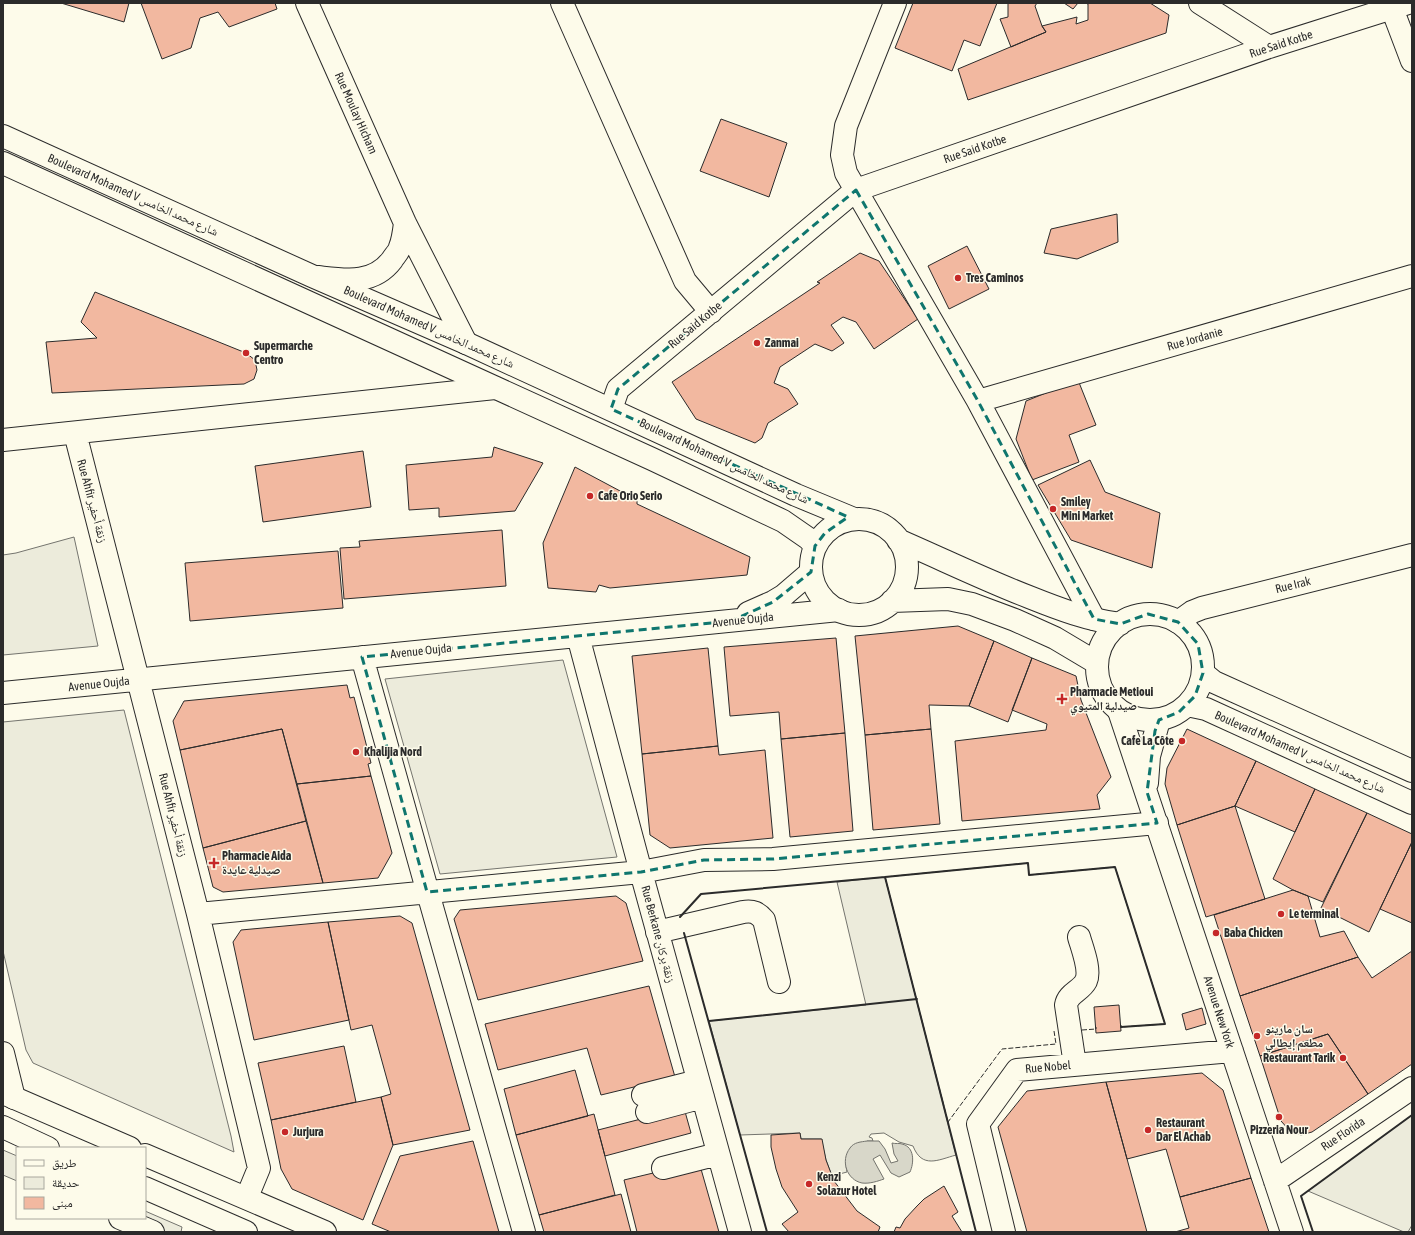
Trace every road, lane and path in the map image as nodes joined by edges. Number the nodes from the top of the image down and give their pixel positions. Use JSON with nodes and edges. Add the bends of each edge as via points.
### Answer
{"nodes":[{"id":1,"x":307,"y":3,"type":"edge"},
{"id":2,"x":562,"y":3,"type":"edge"},
{"id":3,"x":895,"y":3,"type":"edge"},
{"id":4,"x":1200,"y":3,"type":"edge"},
{"id":5,"x":1397,"y":5,"type":"edge"},
{"id":6,"x":1270,"y":47,"type":"junction"},
{"id":7,"x":1412,"y":61,"type":"edge"},
{"id":8,"x":3,"y":136,"type":"edge"},
{"id":9,"x":3,"y":162,"type":"edge"},
{"id":10,"x":856,"y":190,"type":"junction"},
{"id":11,"x":405,"y":223,"type":"junction"},
{"id":12,"x":312,"y":276,"type":"junction"},
{"id":13,"x":1412,"y":276,"type":"edge"},
{"id":14,"x":711,"y":312,"type":"junction"},
{"id":15,"x":466,"y":343,"type":"junction"},
{"id":16,"x":495,"y":388,"type":"junction"},
{"id":17,"x":978,"y":401,"type":"junction"},
{"id":18,"x":611,"y":409,"type":"junction"},
{"id":19,"x":75,"y":433,"type":"junction"},
{"id":20,"x":3,"y":440,"type":"edge"},
{"id":21,"x":854,"y":519,"type":"junction"},
{"id":22,"x":898,"y":540,"type":"junction"},
{"id":23,"x":815,"y":546,"type":"junction"},
{"id":24,"x":1412,"y":555,"type":"edge"},
{"id":25,"x":811,"y":572,"type":"junction"},
{"id":26,"x":892,"y":601,"type":"junction"},
{"id":27,"x":839,"y":610,"type":"junction"},
{"id":28,"x":1094,"y":619,"type":"junction"},
{"id":29,"x":731,"y":621,"type":"junction"},
{"id":30,"x":1178,"y":622,"type":"junction"},
{"id":31,"x":1120,"y":624,"type":"junction"},
{"id":32,"x":578,"y":636,"type":"junction"},
{"id":33,"x":362,"y":657,"type":"junction"},
{"id":34,"x":1097,"y":663,"type":"junction"},
{"id":35,"x":1204,"y":673,"type":"junction"},
{"id":36,"x":138,"y":680,"type":"junction"},
{"id":37,"x":3,"y":693,"type":"edge"},
{"id":38,"x":1187,"y":706,"type":"junction"},
{"id":39,"x":1119,"y":710,"type":"junction"},
{"id":40,"x":1159,"y":720,"type":"junction"},
{"id":41,"x":1412,"y":771,"type":"edge"},
{"id":42,"x":1147,"y":792,"type":"junction"},
{"id":43,"x":1412,"y":802,"type":"edge"},
{"id":44,"x":1157,"y":822,"type":"junction"},
{"id":45,"x":641,"y":872,"type":"junction"},
{"id":46,"x":427,"y":892,"type":"junction"},
{"id":47,"x":198,"y":914,"type":"junction"},
{"id":48,"x":657,"y":932,"type":"junction"},
{"id":49,"x":1079,"y":937,"type":"dead end"},
{"id":50,"x":778,"y":982,"type":"dead end"},
{"id":51,"x":1232,"y":1051,"type":"junction"},
{"id":52,"x":3,"y":1053,"type":"edge"},
{"id":53,"x":1075,"y":1065,"type":"junction"},
{"id":54,"x":1412,"y":1088,"type":"edge"},
{"id":55,"x":700,"y":1089,"type":"junction"},
{"id":56,"x":8,"y":1096,"type":"edge"},
{"id":57,"x":645,"y":1104,"type":"dead end"},
{"id":58,"x":3,"y":1127,"type":"edge"},
{"id":59,"x":46,"y":1147,"type":"edge"},
{"id":60,"x":128,"y":1147,"type":"edge"},
{"id":61,"x":718,"y":1154,"type":"junction"},
{"id":62,"x":146,"y":1155,"type":"edge"},
{"id":63,"x":663,"y":1168,"type":"dead end"},
{"id":64,"x":1275,"y":1181,"type":"junction"},
{"id":65,"x":146,"y":1188,"type":"edge"},
{"id":66,"x":247,"y":1197,"type":"junction"},
{"id":67,"x":122,"y":1219,"type":"edge"},
{"id":68,"x":153,"y":1232,"type":"edge"},
{"id":69,"x":246,"y":1232,"type":"edge"},
{"id":70,"x":325,"y":1232,"type":"edge"},
{"id":71,"x":524,"y":1232,"type":"edge"},
{"id":72,"x":740,"y":1232,"type":"edge"},
{"id":73,"x":1004,"y":1232,"type":"edge"},
{"id":74,"x":1292,"y":1232,"type":"edge"}],
"edges":[{"from":1,"to":11,"type":"street","name":"Rue Moulay Hicham"},
{"from":2,"to":14,"type":"street","via":[[685,281]]},
{"from":3,"to":10,"type":"street","via":[[846,126],[842,146],[843,162]]},
{"from":4,"to":6,"type":"street"},
{"from":5,"to":6,"type":"street","name":"Rue Said Kotbe"},
{"from":5,"to":7,"type":"street"},
{"from":6,"to":10,"type":"street","name":"Rue Said Kotbe"},
{"from":8,"to":12,"type":"street","name":"Boulevard Mohamed V شارع محمد الخامس"},
{"from":9,"to":16,"type":"street","name":"Boulevard Mohamed V شارع محمد الخامس"},
{"from":10,"to":14,"type":"street","name":"Rue Said Kotbe"},
{"from":10,"to":17,"type":"street"},
{"from":11,"to":12,"type":"street","via":[[400,249],[380,272],[363,279],[343,280]]},
{"from":11,"to":15,"type":"street","name":"Rue Moulay Hicham"},
{"from":12,"to":15,"type":"street","name":"Boulevard Mohamed V شارع محمد الخامس"},
{"from":13,"to":17,"type":"street","name":"Rue Jordanie"},
{"from":14,"to":18,"type":"street","name":"Rue Said Kotbe","via":[[618,389]]},
{"from":15,"to":18,"type":"street","name":"Boulevard Mohamed V شارع محمد الخامس"},
{"from":16,"to":19,"type":"street"},
{"from":16,"to":23,"type":"street","name":"Boulevard Mohamed V شارع محمد الخامس","via":[[783,521]]},
{"from":17,"to":28,"type":"street"},
{"from":18,"to":21,"type":"street","name":"Boulevard Mohamed V شارع محمد الخامس","via":[[796,495]]},
{"from":19,"to":20,"type":"street"},
{"from":19,"to":36,"type":"street","name":"Rue Ahfir زنقة أحفير"},
{"from":21,"to":22,"type":"street","via":[[879,524],[890,530]]},
{"from":21,"to":23,"type":"street","via":[[838,523],[825,533]]},
{"from":22,"to":26,"type":"street","via":[[907,566],[905,580]]},
{"from":22,"to":28,"type":"street","via":[[1002,586]]},
{"from":23,"to":25,"type":"street"},
{"from":24,"to":30,"type":"street","name":"Rue Irak","via":[[1202,608]]},
{"from":25,"to":27,"type":"street","via":[[820,595],[828,604]]},
{"from":25,"to":29,"type":"street","via":[[774,602]]},
{"from":26,"to":27,"type":"street","via":[[873,612],[850,614]]},
{"from":26,"to":34,"type":"street","via":[[948,600],[972,604],[1055,638]]},
{"from":27,"to":29,"type":"street","name":"Avenue Oujda"},
{"from":28,"to":31,"type":"street"},
{"from":29,"to":32,"type":"street","name":"Avenue Oujda"},
{"from":30,"to":31,"type":"street","via":[[1164,616],[1148,614]]},
{"from":30,"to":35,"type":"street","via":[[1190,631],[1198,644],[1203,658]]},
{"from":31,"to":34,"type":"street","via":[[1108,635]]},
{"from":32,"to":33,"type":"street","name":"Avenue Oujda"},
{"from":32,"to":45,"type":"street","name":"Rue Berkane زنقة بركان"},
{"from":33,"to":36,"type":"street","name":"Avenue Oujda"},
{"from":33,"to":46,"type":"street"},
{"from":34,"to":39,"type":"street","via":[[1099,681],[1107,698]]},
{"from":35,"to":38,"type":"street","via":[[1201,685]]},
{"from":35,"to":41,"type":"street","via":[[1214,682]]},
{"from":36,"to":37,"type":"street","name":"Avenue Oujda"},
{"from":36,"to":47,"type":"street","name":"Rue Ahfir زنقة أحفير"},
{"from":38,"to":40,"type":"street"},
{"from":38,"to":43,"type":"street","name":"Boulevard Mohamed V شارع محمد الخامس","via":[[1206,710]]},
{"from":39,"to":40,"type":"street","via":[[1131,717]]},
{"from":39,"to":42,"type":"street","name":"Avenue New York"},
{"from":40,"to":42,"type":"street","name":"Avenue New York","via":[[1149,756]]},
{"from":42,"to":44,"type":"street","name":"Avenue New York"},
{"from":44,"to":45,"type":"street","via":[[774,859],[704,860]]},
{"from":44,"to":51,"type":"street","name":"Avenue New York"},
{"from":45,"to":46,"type":"street"},
{"from":45,"to":48,"type":"street","name":"Rue Berkane زنقة بركان"},
{"from":46,"to":47,"type":"street"},
{"from":46,"to":71,"type":"street"},
{"from":47,"to":66,"type":"street","name":"Rue Ahfir زنقة أحفير","via":[[259,1168]]},
{"from":48,"to":50,"type":"street","via":[[744,912],[755,912],[764,920]]},
{"from":48,"to":55,"type":"street","name":"Rue Berkane زنقة بركان"},
{"from":49,"to":53,"type":"street","via":[[1087,968],[1086,981],[1069,997],[1066,1005]]},
{"from":51,"to":53,"type":"street","name":"Rue Nobel"},
{"from":51,"to":64,"type":"street","name":"Avenue New York"},
{"from":52,"to":56,"type":"street"},
{"from":53,"to":73,"type":"street","name":"Rue Nobel","via":[[1017,1070],[978,1124]]},
{"from":54,"to":64,"type":"street","name":"Rue Florida"},
{"from":55,"to":57,"type":"street"},
{"from":55,"to":61,"type":"street","name":"Rue Berkane زنقة بركان"},
{"from":56,"to":60,"type":"street"},
{"from":58,"to":59,"type":"street"},
{"from":61,"to":63,"type":"street"},
{"from":61,"to":72,"type":"street","name":"Rue Berkane زنقة بركان"},
{"from":62,"to":66,"type":"street"},
{"from":64,"to":74,"type":"street","name":"Avenue New York"},
{"from":65,"to":69,"type":"street"},
{"from":66,"to":70,"type":"street"},
{"from":67,"to":68,"type":"street"}]}
